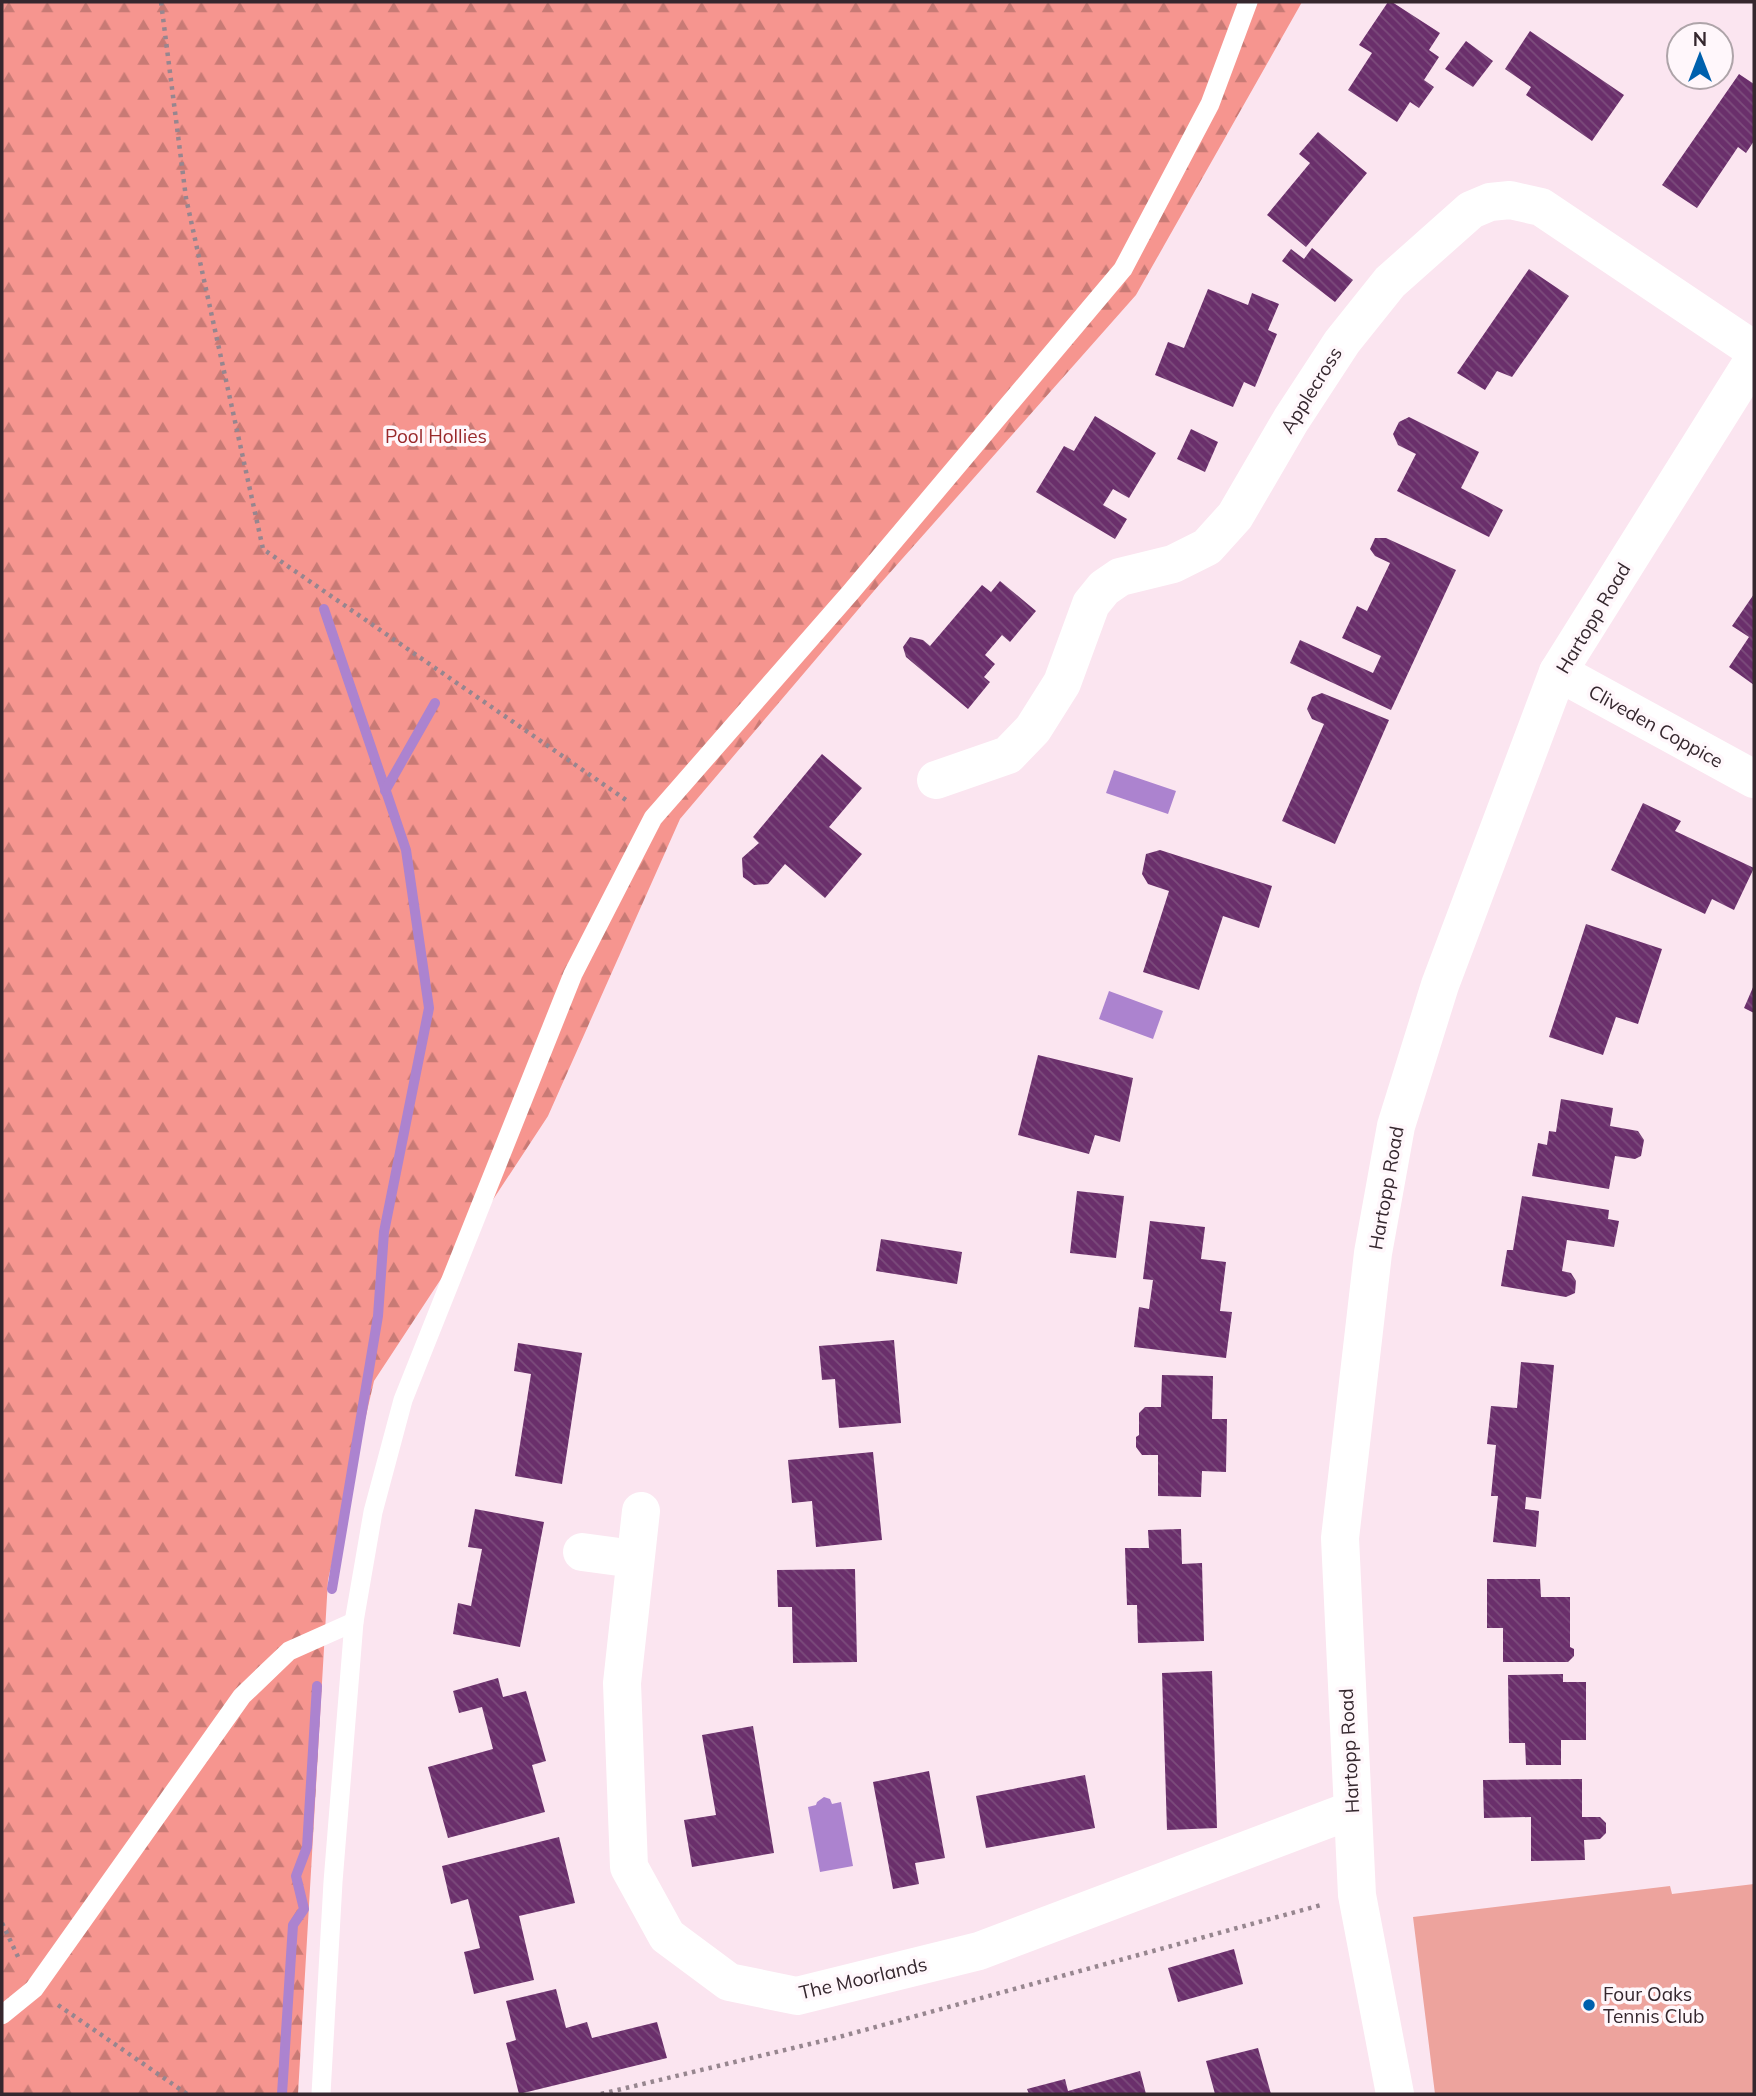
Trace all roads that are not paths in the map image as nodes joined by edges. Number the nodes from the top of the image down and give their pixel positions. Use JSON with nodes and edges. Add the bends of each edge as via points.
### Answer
{"nodes":[{"id":1,"x":1248,"y":2,"type":"edge"},
{"id":2,"x":1754,"y":350,"type":"edge"},
{"id":3,"x":1754,"y":359,"type":"edge"},
{"id":4,"x":1559,"y":672,"type":"junction"},
{"id":5,"x":1754,"y":779,"type":"edge"},
{"id":6,"x":936,"y":780,"type":"dead end"},
{"id":7,"x":641,"y":1511,"type":"dead end"},
{"id":8,"x":582,"y":1552,"type":"dead end"},
{"id":9,"x":634,"y":1559,"type":"junction"},
{"id":10,"x":354,"y":1622,"type":"junction"},
{"id":11,"x":1352,"y":1810,"type":"junction"},
{"id":12,"x":2,"y":2015,"type":"edge"},
{"id":13,"x":321,"y":2094,"type":"edge"},
{"id":14,"x":1395,"y":2094,"type":"edge"}],
"edges":[{"from":1,"to":10,"type":"lane","via":[[1210,104],[1124,269],[653,818],[573,974],[403,1400],[373,1512]]},
{"from":2,"to":6,"type":"street","name":"Applecross","via":[[1541,207],[1510,200],[1471,210],[1390,282],[1342,342],[1235,516],[1207,547],[1173,564],[1120,577],[1104,588],[1091,604],[1062,683],[1033,729],[1009,755]]},
{"from":3,"to":4,"type":"street","name":"Hartopp Road"},
{"from":4,"to":5,"type":"street","name":"Cliveden Coppice"},
{"from":4,"to":11,"type":"street","name":"Hartopp Road","via":[[1440,985],[1396,1126],[1374,1254],[1340,1538]]},
{"from":7,"to":9,"type":"street","name":"The Moorlands"},
{"from":8,"to":9,"type":"street"},
{"from":9,"to":11,"type":"street","name":"The Moorlands","via":[[622,1683],[629,1867],[667,1936],[729,1982],[797,1996],[979,1951]]},
{"from":10,"to":12,"type":"lane","via":[[289,1651],[243,1696],[34,1989]]},
{"from":10,"to":13,"type":"lane"},
{"from":11,"to":14,"type":"street","name":"Hartopp Road","via":[[1357,1895]]}]}
